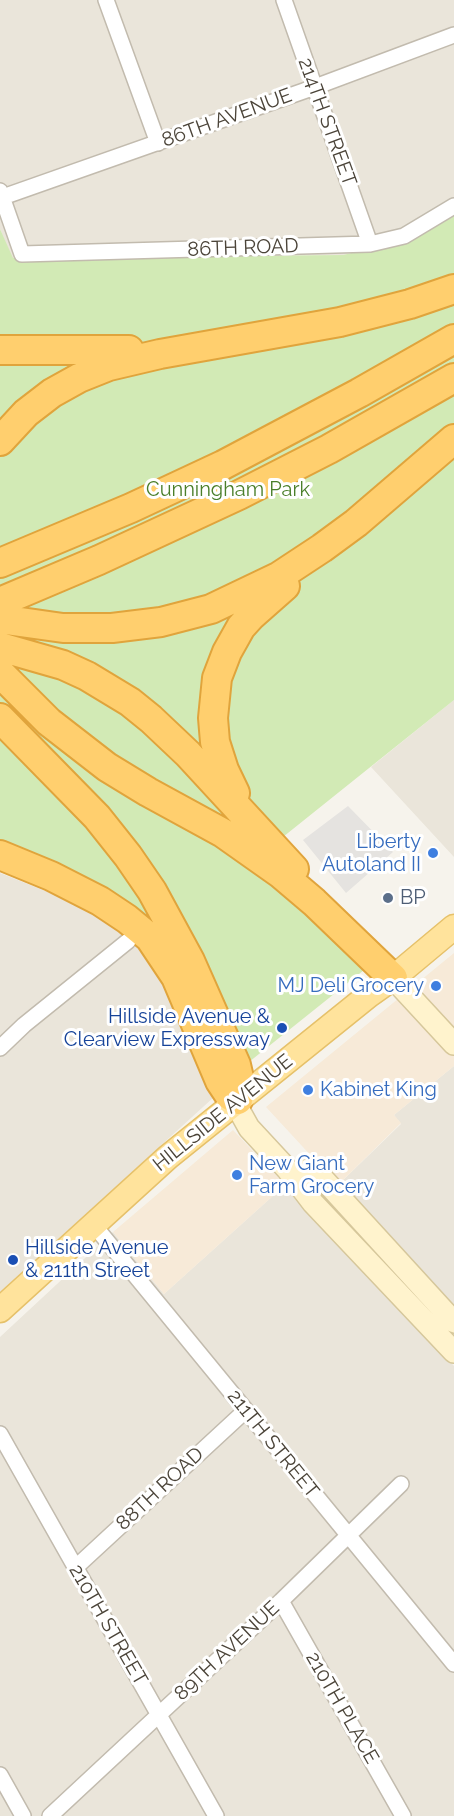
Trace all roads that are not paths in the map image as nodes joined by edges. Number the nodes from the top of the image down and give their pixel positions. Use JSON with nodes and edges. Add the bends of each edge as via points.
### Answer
{"nodes":[{"id":1,"x":106,"y":0,"type":"edge"},
{"id":2,"x":284,"y":0,"type":"edge"},
{"id":3,"x":454,"y":35,"type":"edge"},
{"id":4,"x":315,"y":87,"type":"junction"},
{"id":5,"x":158,"y":143,"type":"junction"},
{"id":6,"x":1,"y":196,"type":"edge"},
{"id":7,"x":454,"y":206,"type":"edge"},
{"id":8,"x":370,"y":244,"type":"junction"},
{"id":9,"x":454,"y":289,"type":"edge"},
{"id":10,"x":454,"y":339,"type":"edge"},
{"id":11,"x":233,"y":342,"type":"junction"},
{"id":12,"x":0,"y":350,"type":"edge"},
{"id":13,"x":454,"y":378,"type":"edge"},
{"id":14,"x":454,"y":439,"type":"edge"},
{"id":15,"x":0,"y":441,"type":"edge"},
{"id":16,"x":356,"y":523,"type":"junction"},
{"id":17,"x":0,"y":563,"type":"edge"},
{"id":18,"x":0,"y":602,"type":"edge"},
{"id":19,"x":0,"y":619,"type":"edge"},
{"id":20,"x":5,"y":657,"type":"edge"},
{"id":21,"x":0,"y":718,"type":"edge"},
{"id":22,"x":272,"y":843,"type":"junction"},
{"id":23,"x":0,"y":847,"type":"edge"},
{"id":24,"x":0,"y":855,"type":"edge"},
{"id":25,"x":78,"y":889,"type":"junction"},
{"id":26,"x":314,"y":902,"type":"junction"},
{"id":27,"x":454,"y":927,"type":"edge"},
{"id":28,"x":128,"y":941,"type":"dead end"},
{"id":29,"x":393,"y":978,"type":"junction"},
{"id":30,"x":454,"y":1044,"type":"edge"},
{"id":31,"x":0,"y":1048,"type":"edge"},
{"id":32,"x":238,"y":1100,"type":"junction"},
{"id":33,"x":298,"y":1183,"type":"junction"},
{"id":34,"x":93,"y":1224,"type":"junction"},
{"id":35,"x":381,"y":1244,"type":"junction"},
{"id":36,"x":368,"y":1261,"type":"junction"},
{"id":37,"x":439,"y":1305,"type":"junction"},
{"id":38,"x":0,"y":1310,"type":"edge"},
{"id":39,"x":425,"y":1322,"type":"junction"},
{"id":40,"x":454,"y":1322,"type":"edge"},
{"id":41,"x":454,"y":1352,"type":"edge"},
{"id":42,"x":246,"y":1411,"type":"junction"},
{"id":43,"x":0,"y":1434,"type":"edge"},
{"id":44,"x":401,"y":1484,"type":"dead end"},
{"id":45,"x":349,"y":1535,"type":"junction"},
{"id":46,"x":75,"y":1568,"type":"junction"},
{"id":47,"x":280,"y":1601,"type":"junction"},
{"id":48,"x":454,"y":1664,"type":"edge"},
{"id":49,"x":158,"y":1715,"type":"junction"},
{"id":50,"x":0,"y":1774,"type":"edge"},
{"id":51,"x":23,"y":1816,"type":"edge"},
{"id":52,"x":50,"y":1816,"type":"edge"},
{"id":53,"x":216,"y":1816,"type":"edge"},
{"id":54,"x":403,"y":1816,"type":"edge"}],
"edges":[{"from":1,"to":5,"type":"street"},
{"from":2,"to":4,"type":"street","name":"214TH STREET"},
{"from":3,"to":4,"type":"street","name":"86TH AVENUE"},
{"from":4,"to":5,"type":"street","name":"86TH AVENUE"},
{"from":4,"to":8,"type":"street","name":"214TH STREET"},
{"from":5,"to":6,"type":"street","name":"86TH AVENUE"},
{"from":6,"to":8,"type":"street","name":"86TH ROAD","via":[[22,254]]},
{"from":7,"to":8,"type":"street","name":"86TH ROAD","via":[[404,236]]},
{"from":9,"to":11,"type":"highway","via":[[376,314]]},
{"from":10,"to":17,"type":"highway","via":[[269,442],[140,504]]},
{"from":11,"to":12,"type":"highway","via":[[124,351]]},
{"from":11,"to":15,"type":"highway","via":[[134,359],[86,375],[38,403]]},
{"from":13,"to":18,"type":"highway","via":[[285,472],[192,518]]},
{"from":14,"to":16,"type":"highway"},
{"from":16,"to":19,"type":"highway","via":[[278,577],[188,616],[112,628],[63,628]]},
{"from":16,"to":22,"type":"highway","via":[[251,616],[233,639],[217,678],[213,718],[219,756],[238,798]]},
{"from":20,"to":22,"type":"highway","via":[[42,658],[71,669],[130,702],[170,736]]},
{"from":20,"to":26,"type":"highway","via":[[49,722],[107,767],[242,845]]},
{"from":21,"to":32,"type":"highway","via":[[97,817],[152,891],[190,961],[236,1065]]},
{"from":22,"to":26,"type":"highway","via":[[292,865]]},
{"from":23,"to":25,"type":"highway"},
{"from":24,"to":25,"type":"highway"},
{"from":25,"to":32,"type":"highway","via":[[128,919],[150,938],[176,977],[220,1081],[230,1096]]},
{"from":26,"to":29,"type":"highway"},
{"from":27,"to":29,"type":"main road","name":"HILLSIDE AVENUE"},
{"from":28,"to":31,"type":"street"},
{"from":29,"to":30,"type":"main road"},
{"from":29,"to":32,"type":"main road","name":"HILLSIDE AVENUE"},
{"from":32,"to":33,"type":"main road","via":[[249,1128]]},
{"from":32,"to":34,"type":"main road","name":"HILLSIDE AVENUE"},
{"from":33,"to":35,"type":"main road","via":[[304,1171],[316,1172]]},
{"from":33,"to":36,"type":"main road"},
{"from":34,"to":38,"type":"main road","name":"HILLSIDE AVENUE"},
{"from":34,"to":42,"type":"street","name":"211TH STREET"},
{"from":35,"to":36,"type":"main road"},
{"from":35,"to":37,"type":"main road"},
{"from":36,"to":39,"type":"main road"},
{"from":37,"to":39,"type":"main road"},
{"from":37,"to":40,"type":"main road"},
{"from":39,"to":41,"type":"main road"},
{"from":42,"to":45,"type":"street","name":"211TH STREET"},
{"from":42,"to":46,"type":"street","name":"88TH ROAD"},
{"from":43,"to":46,"type":"street","name":"210TH STREET"},
{"from":44,"to":45,"type":"street","name":"89TH AVENUE"},
{"from":45,"to":47,"type":"street","name":"89TH AVENUE"},
{"from":45,"to":48,"type":"street","name":"211TH STREET"},
{"from":46,"to":49,"type":"street","name":"210TH STREET"},
{"from":47,"to":49,"type":"street","name":"89TH AVENUE"},
{"from":47,"to":54,"type":"street","name":"210TH PLACE"},
{"from":49,"to":52,"type":"street","name":"89TH AVENUE"},
{"from":49,"to":53,"type":"street","name":"210TH STREET"},
{"from":50,"to":51,"type":"street"}]}
